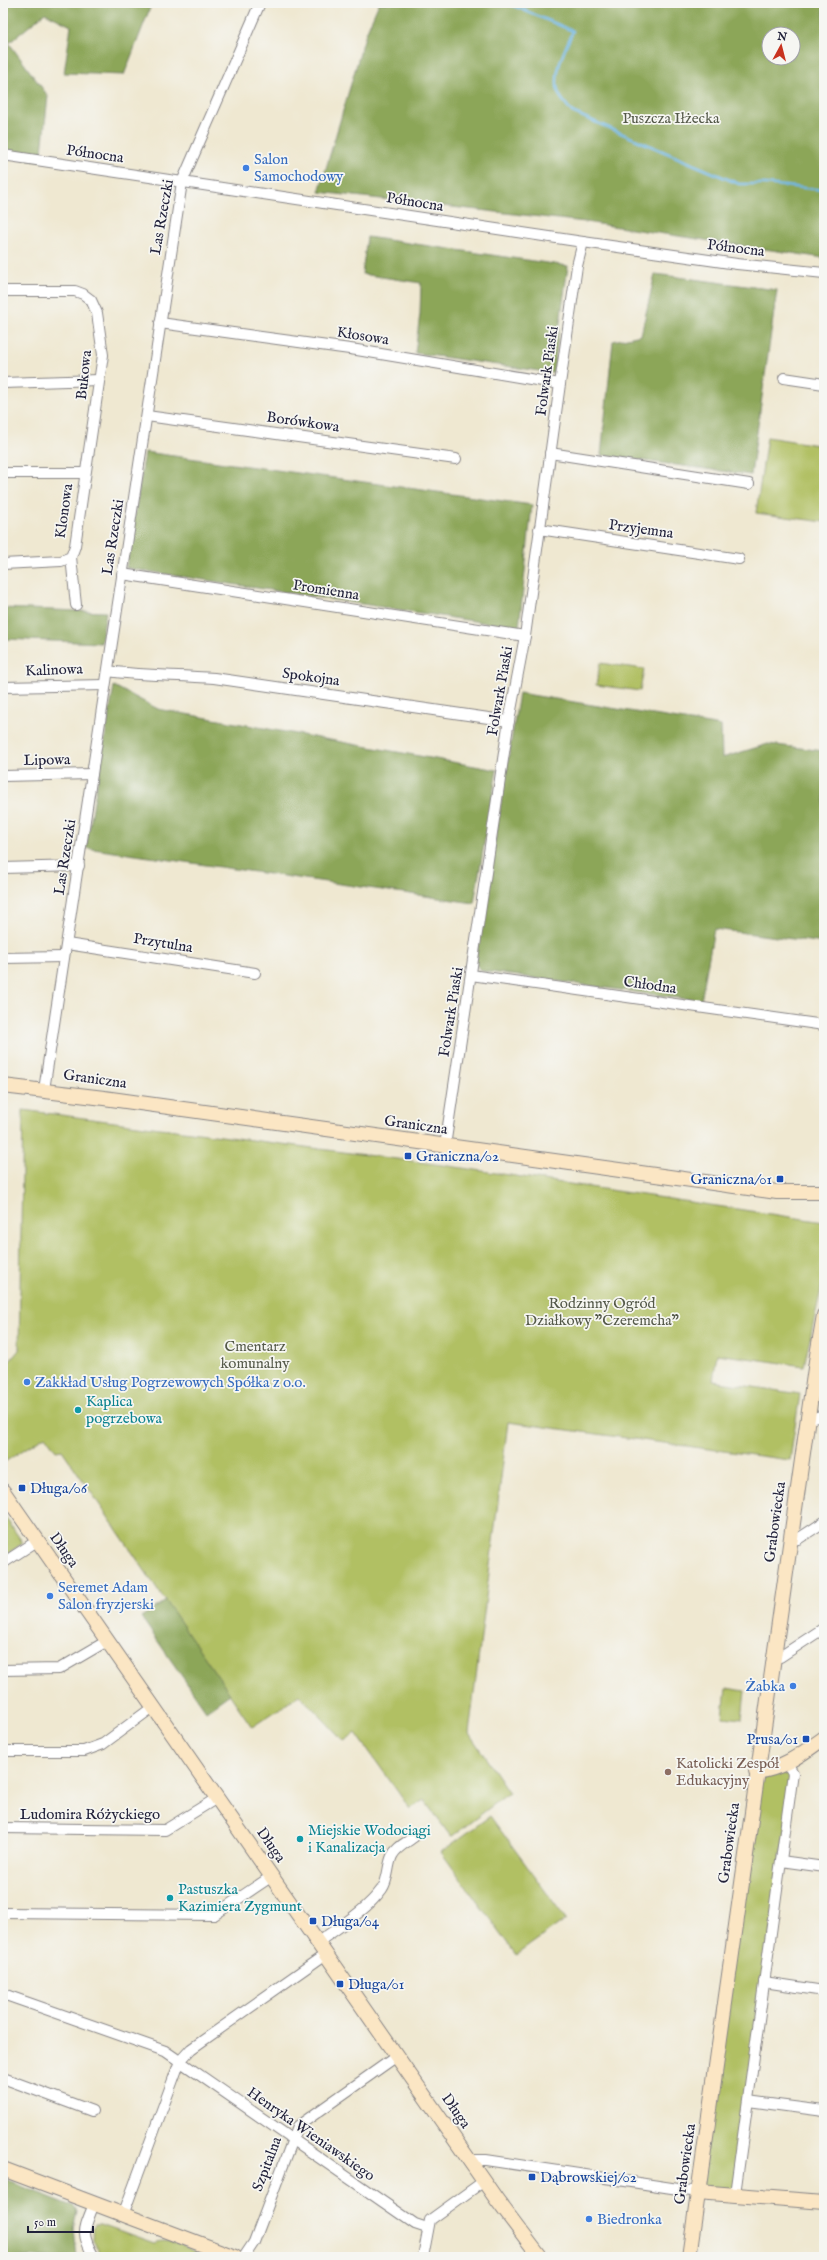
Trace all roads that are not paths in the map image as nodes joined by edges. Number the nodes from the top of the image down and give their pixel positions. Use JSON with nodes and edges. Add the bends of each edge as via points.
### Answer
{"nodes":[{"id":1,"x":260,"y":3,"type":"edge"},
{"id":2,"x":3,"y":155,"type":"edge"},
{"id":3,"x":182,"y":182,"type":"junction"},
{"id":4,"x":583,"y":242,"type":"junction"},
{"id":5,"x":824,"y":274,"type":"edge"},
{"id":6,"x":3,"y":292,"type":"edge"},
{"id":7,"x":160,"y":323,"type":"junction"},
{"id":8,"x":784,"y":378,"type":"dead end"},
{"id":9,"x":99,"y":380,"type":"junction"},
{"id":10,"x":3,"y":383,"type":"edge"},
{"id":11,"x":560,"y":384,"type":"junction"},
{"id":12,"x":824,"y":384,"type":"edge"},
{"id":13,"x":147,"y":416,"type":"junction"},
{"id":14,"x":550,"y":453,"type":"junction"},
{"id":15,"x":456,"y":459,"type":"dead end"},
{"id":16,"x":3,"y":473,"type":"edge"},
{"id":17,"x":85,"y":473,"type":"junction"},
{"id":18,"x":749,"y":484,"type":"dead end"},
{"id":19,"x":539,"y":529,"type":"junction"},
{"id":20,"x":71,"y":557,"type":"junction"},
{"id":21,"x":739,"y":559,"type":"dead end"},
{"id":22,"x":3,"y":564,"type":"edge"},
{"id":23,"x":122,"y":574,"type":"junction"},
{"id":24,"x":76,"y":605,"type":"dead end"},
{"id":25,"x":525,"y":636,"type":"junction"},
{"id":26,"x":108,"y":670,"type":"junction"},
{"id":27,"x":105,"y":685,"type":"junction"},
{"id":28,"x":3,"y":687,"type":"edge"},
{"id":29,"x":509,"y":721,"type":"junction"},
{"id":30,"x":92,"y":774,"type":"junction"},
{"id":31,"x":3,"y":776,"type":"edge"},
{"id":32,"x":79,"y":866,"type":"junction"},
{"id":33,"x":3,"y":868,"type":"edge"},
{"id":34,"x":67,"y":944,"type":"junction"},
{"id":35,"x":64,"y":957,"type":"junction"},
{"id":36,"x":3,"y":958,"type":"edge"},
{"id":37,"x":255,"y":973,"type":"dead end"},
{"id":38,"x":471,"y":975,"type":"junction"},
{"id":39,"x":824,"y":1025,"type":"edge"},
{"id":40,"x":3,"y":1086,"type":"edge"},
{"id":41,"x":44,"y":1090,"type":"junction"},
{"id":42,"x":445,"y":1146,"type":"junction"},
{"id":43,"x":824,"y":1192,"type":"edge"},
{"id":44,"x":824,"y":1315,"type":"edge"},
{"id":45,"x":824,"y":1415,"type":"edge"},
{"id":46,"x":807,"y":1420,"type":"junction"},
{"id":47,"x":3,"y":1491,"type":"edge"},
{"id":48,"x":824,"y":1522,"type":"edge"},
{"id":49,"x":790,"y":1540,"type":"junction"},
{"id":50,"x":37,"y":1541,"type":"junction"},
{"id":51,"x":3,"y":1563,"type":"edge"},
{"id":52,"x":824,"y":1628,"type":"edge"},
{"id":53,"x":107,"y":1641,"type":"junction"},
{"id":54,"x":773,"y":1657,"type":"junction"},
{"id":55,"x":3,"y":1670,"type":"edge"},
{"id":56,"x":153,"y":1707,"type":"junction"},
{"id":57,"x":824,"y":1738,"type":"edge"},
{"id":58,"x":3,"y":1751,"type":"edge"},
{"id":59,"x":787,"y":1763,"type":"junction"},
{"id":60,"x":756,"y":1772,"type":"junction"},
{"id":61,"x":217,"y":1798,"type":"junction"},
{"id":62,"x":3,"y":1828,"type":"edge"},
{"id":63,"x":415,"y":1836,"type":"dead end"},
{"id":64,"x":781,"y":1861,"type":"junction"},
{"id":65,"x":824,"y":1867,"type":"edge"},
{"id":66,"x":272,"y":1876,"type":"junction"},
{"id":67,"x":3,"y":1913,"type":"edge"},
{"id":68,"x":322,"y":1948,"type":"junction"},
{"id":69,"x":764,"y":1982,"type":"junction"},
{"id":70,"x":824,"y":1991,"type":"edge"},
{"id":71,"x":3,"y":1994,"type":"edge"},
{"id":72,"x":397,"y":2056,"type":"junction"},
{"id":73,"x":180,"y":2061,"type":"junction"},
{"id":74,"x":3,"y":2078,"type":"edge"},
{"id":75,"x":748,"y":2101,"type":"junction"},
{"id":76,"x":92,"y":2111,"type":"dead end"},
{"id":77,"x":824,"y":2111,"type":"edge"},
{"id":78,"x":292,"y":2139,"type":"junction"},
{"id":79,"x":470,"y":2160,"type":"junction"},
{"id":80,"x":3,"y":2169,"type":"edge"},
{"id":81,"x":484,"y":2181,"type":"junction"},
{"id":82,"x":698,"y":2192,"type":"junction"},
{"id":83,"x":735,"y":2194,"type":"junction"},
{"id":84,"x":824,"y":2202,"type":"edge"},
{"id":85,"x":94,"y":2204,"type":"junction"},
{"id":86,"x":123,"y":2215,"type":"junction"},
{"id":87,"x":427,"y":2228,"type":"junction"},
{"id":88,"x":94,"y":2257,"type":"edge"},
{"id":89,"x":235,"y":2257,"type":"edge"},
{"id":90,"x":244,"y":2257,"type":"edge"},
{"id":91,"x":423,"y":2257,"type":"edge"},
{"id":92,"x":540,"y":2257,"type":"edge"},
{"id":93,"x":689,"y":2257,"type":"edge"}],
"edges":[{"from":1,"to":3,"type":"street","name":"Las Rzeczki"},
{"from":2,"to":3,"type":"street","name":"Północna"},
{"from":3,"to":4,"type":"street","name":"Północna"},
{"from":3,"to":7,"type":"street","name":"Las Rzeczki"},
{"from":4,"to":5,"type":"street","name":"Północna"},
{"from":4,"to":11,"type":"street","name":"Folwark Piaski","via":[[577,266]]},
{"from":6,"to":9,"type":"street","name":"Bukowa","via":[[66,290],[83,294],[92,300],[101,330],[103,356]]},
{"from":7,"to":11,"type":"street","name":"Kłosowa","via":[[358,350]]},
{"from":7,"to":13,"type":"street","name":"Las Rzeczki"},
{"from":8,"to":12,"type":"street"},
{"from":9,"to":10,"type":"street"},
{"from":9,"to":17,"type":"street","name":"Bukowa"},
{"from":11,"to":14,"type":"street","name":"Folwark Piaski"},
{"from":13,"to":15,"type":"street","name":"Borówkowa"},
{"from":13,"to":23,"type":"street","name":"Las Rzeczki"},
{"from":14,"to":18,"type":"street"},
{"from":14,"to":19,"type":"street","name":"Folwark Piaski"},
{"from":16,"to":17,"type":"street"},
{"from":17,"to":20,"type":"street","name":"Klonowa","via":[[75,546]]},
{"from":19,"to":21,"type":"street","name":"Przyjemna"},
{"from":19,"to":25,"type":"street","name":"Folwark Piaski"},
{"from":20,"to":22,"type":"street","name":"Klonowa","via":[[61,561]]},
{"from":20,"to":24,"type":"street"},
{"from":23,"to":25,"type":"street","name":"Promienna"},
{"from":23,"to":26,"type":"street","name":"Las Rzeczki"},
{"from":25,"to":29,"type":"street","name":"Folwark Piaski"},
{"from":26,"to":27,"type":"street","name":"Las Rzeczki"},
{"from":26,"to":29,"type":"street","name":"Spokojna","via":[[144,676],[174,674],[214,678]]},
{"from":27,"to":28,"type":"street","name":"Kalinowa"},
{"from":27,"to":30,"type":"street","name":"Las Rzeczki"},
{"from":29,"to":38,"type":"street","name":"Folwark Piaski"},
{"from":30,"to":31,"type":"street","name":"Lipowa"},
{"from":30,"to":32,"type":"street","name":"Las Rzeczki"},
{"from":32,"to":33,"type":"street"},
{"from":32,"to":34,"type":"street","name":"Las Rzeczki"},
{"from":34,"to":35,"type":"street","name":"Las Rzeczki"},
{"from":34,"to":37,"type":"street","name":"Przytulna"},
{"from":35,"to":36,"type":"street"},
{"from":35,"to":41,"type":"street","name":"Las Rzeczki"},
{"from":38,"to":39,"type":"street","name":"Chłodna"},
{"from":38,"to":42,"type":"street","name":"Folwark Piaski"},
{"from":40,"to":41,"type":"street","name":"Graniczna"},
{"from":41,"to":42,"type":"street","name":"Graniczna"},
{"from":42,"to":43,"type":"street","name":"Graniczna","via":[[777,1192]]},
{"from":44,"to":46,"type":"street","name":"Grabowiecka"},
{"from":45,"to":46,"type":"street"},
{"from":46,"to":49,"type":"street","name":"Grabowiecka"},
{"from":47,"to":50,"type":"street","name":"Długa"},
{"from":48,"to":49,"type":"street","via":[[798,1540]]},
{"from":49,"to":54,"type":"street","name":"Grabowiecka"},
{"from":50,"to":51,"type":"street"},
{"from":50,"to":53,"type":"street","name":"Długa"},
{"from":52,"to":54,"type":"street","via":[[780,1658]]},
{"from":53,"to":55,"type":"street","via":[[59,1669]]},
{"from":53,"to":56,"type":"street","name":"Długa"},
{"from":54,"to":60,"type":"street","name":"Grabowiecka"},
{"from":56,"to":58,"type":"street","via":[[109,1740],[84,1751]]},
{"from":56,"to":61,"type":"street","name":"Długa"},
{"from":57,"to":59,"type":"street"},
{"from":59,"to":60,"type":"street","via":[[768,1771]]},
{"from":59,"to":64,"type":"street","via":[[793,1773]]},
{"from":60,"to":82,"type":"street","name":"Grabowiecka"},
{"from":61,"to":62,"type":"street","name":"Ludomira Różyckiego","via":[[164,1830]]},
{"from":61,"to":66,"type":"street","name":"Długa"},
{"from":63,"to":68,"type":"street","via":[[392,1857],[389,1874],[382,1889]]},
{"from":64,"to":65,"type":"street"},
{"from":64,"to":69,"type":"street"},
{"from":66,"to":67,"type":"street","via":[[214,1915]]},
{"from":66,"to":68,"type":"street","name":"Długa"},
{"from":68,"to":72,"type":"street","name":"Długa"},
{"from":68,"to":73,"type":"street","via":[[191,2049]]},
{"from":69,"to":70,"type":"street"},
{"from":69,"to":75,"type":"street"},
{"from":71,"to":73,"type":"street","name":"Henryka Wieniawskiego","via":[[166,2051]]},
{"from":72,"to":78,"type":"street","name":"Szpitalna","via":[[298,2126]]},
{"from":72,"to":79,"type":"street","name":"Długa"},
{"from":73,"to":78,"type":"street","name":"Henryka Wieniawskiego"},
{"from":73,"to":86,"type":"street"},
{"from":74,"to":76,"type":"street"},
{"from":75,"to":77,"type":"street"},
{"from":75,"to":83,"type":"street"},
{"from":78,"to":87,"type":"street","name":"Henryka Wieniawskiego","via":[[416,2224]]},
{"from":78,"to":90,"type":"street","name":"Szpitalna","via":[[254,2242]]},
{"from":79,"to":81,"type":"street","name":"Długa"},
{"from":79,"to":82,"type":"street","via":[[486,2160]]},
{"from":80,"to":85,"type":"street"},
{"from":81,"to":87,"type":"street","via":[[430,2220]]},
{"from":81,"to":92,"type":"street","name":"Długa"},
{"from":82,"to":83,"type":"street"},
{"from":82,"to":93,"type":"street","name":"Grabowiecka"},
{"from":83,"to":84,"type":"street"},
{"from":85,"to":86,"type":"street"},
{"from":85,"to":88,"type":"street","via":[[84,2230],[84,2237]]},
{"from":86,"to":89,"type":"street"},
{"from":87,"to":91,"type":"street","via":[[428,2239]]}]}
